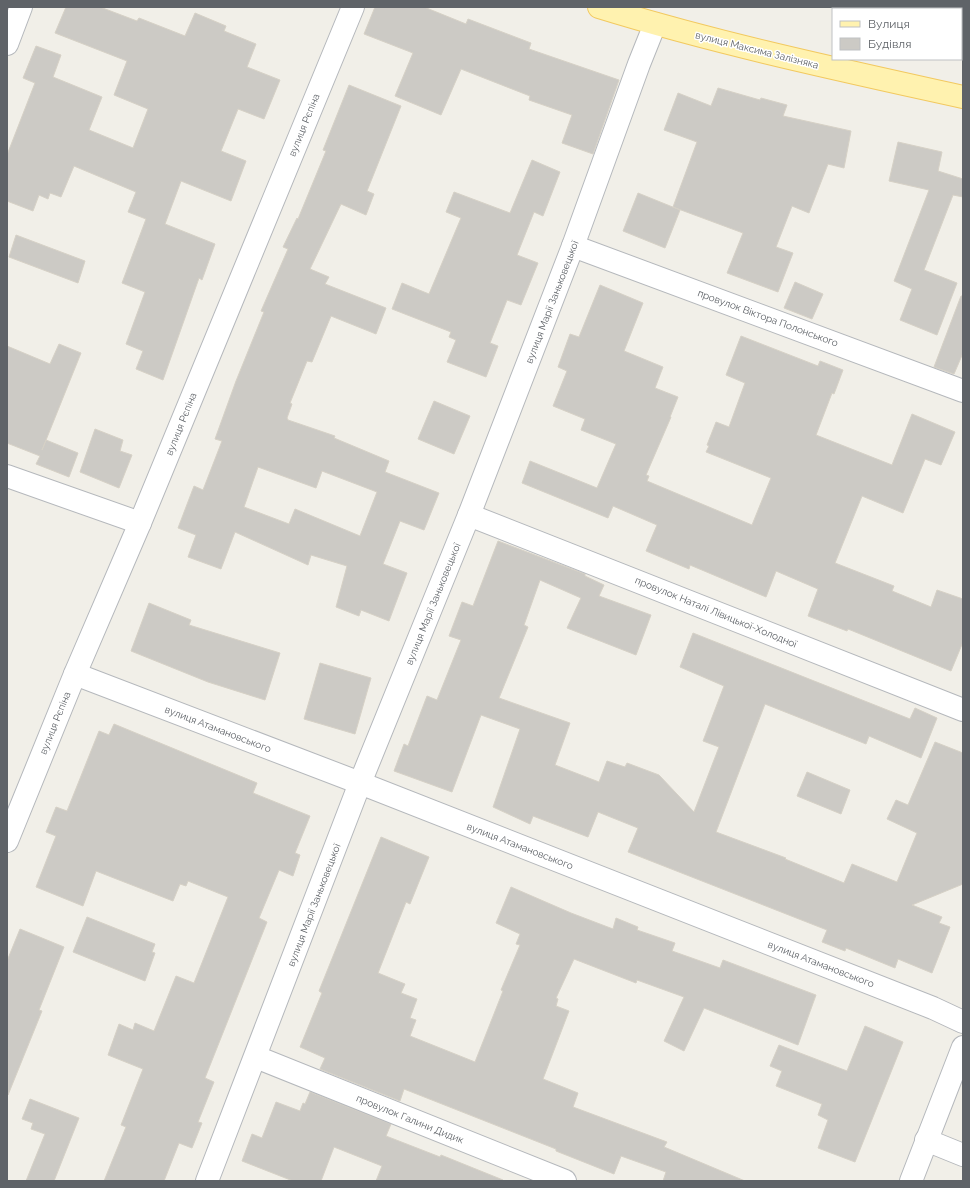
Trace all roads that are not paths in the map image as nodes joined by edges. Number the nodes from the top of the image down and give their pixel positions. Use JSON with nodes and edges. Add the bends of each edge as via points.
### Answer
{"nodes":[{"id":1,"x":21,"y":7,"type":"edge"},
{"id":2,"x":353,"y":7,"type":"edge"},
{"id":3,"x":599,"y":7,"type":"edge"},
{"id":4,"x":655,"y":24,"type":"junction"},
{"id":5,"x":7,"y":44,"type":"edge"},
{"id":6,"x":963,"y":97,"type":"edge"},
{"id":7,"x":573,"y":246,"type":"junction"},
{"id":8,"x":963,"y":391,"type":"edge"},
{"id":9,"x":7,"y":476,"type":"edge"},
{"id":10,"x":469,"y":515,"type":"junction"},
{"id":11,"x":140,"y":523,"type":"junction"},
{"id":12,"x":75,"y":674,"type":"junction"},
{"id":13,"x":963,"y":710,"type":"edge"},
{"id":14,"x":360,"y":783,"type":"junction"},
{"id":15,"x":8,"y":836,"type":"edge"},
{"id":16,"x":963,"y":1022,"type":"edge"},
{"id":17,"x":963,"y":1047,"type":"edge"},
{"id":18,"x":256,"y":1056,"type":"junction"},
{"id":19,"x":926,"y":1140,"type":"junction"},
{"id":20,"x":963,"y":1155,"type":"edge"},
{"id":21,"x":207,"y":1181,"type":"edge"},
{"id":22,"x":565,"y":1181,"type":"edge"},
{"id":23,"x":911,"y":1181,"type":"edge"}],
"edges":[{"from":1,"to":5,"type":"street"},
{"from":2,"to":11,"type":"street","name":"вулиця Рєпіна"},
{"from":3,"to":4,"type":"main road","name":"вулиця Максима Залізняка"},
{"from":4,"to":6,"type":"main road","name":"вулиця Максима Залізняка","via":[[783,57]]},
{"from":4,"to":7,"type":"street","name":"вулиця Марії Заньковецької"},
{"from":7,"to":8,"type":"street","name":"провулок Віктора Полонського"},
{"from":7,"to":10,"type":"street","name":"вулиця Марії Заньковецької"},
{"from":9,"to":11,"type":"street"},
{"from":10,"to":13,"type":"street","name":"провулок Наталі Лівицької-Холодної"},
{"from":10,"to":14,"type":"street","name":"вулиця Марії Заньковецької"},
{"from":11,"to":12,"type":"street","name":"вулиця Рєпіна"},
{"from":12,"to":14,"type":"street","name":"вулиця Атамановського"},
{"from":12,"to":15,"type":"street","name":"вулиця Рєпіна"},
{"from":14,"to":16,"type":"street","name":"вулиця Атамановського"},
{"from":14,"to":18,"type":"street","name":"вулиця Марії Заньковецької"},
{"from":17,"to":19,"type":"street"},
{"from":18,"to":21,"type":"street","name":"вулиця Марії Заньковецької"},
{"from":18,"to":22,"type":"street","name":"провулок Галини Дидик"},
{"from":19,"to":20,"type":"street"},
{"from":19,"to":23,"type":"street"}]}
